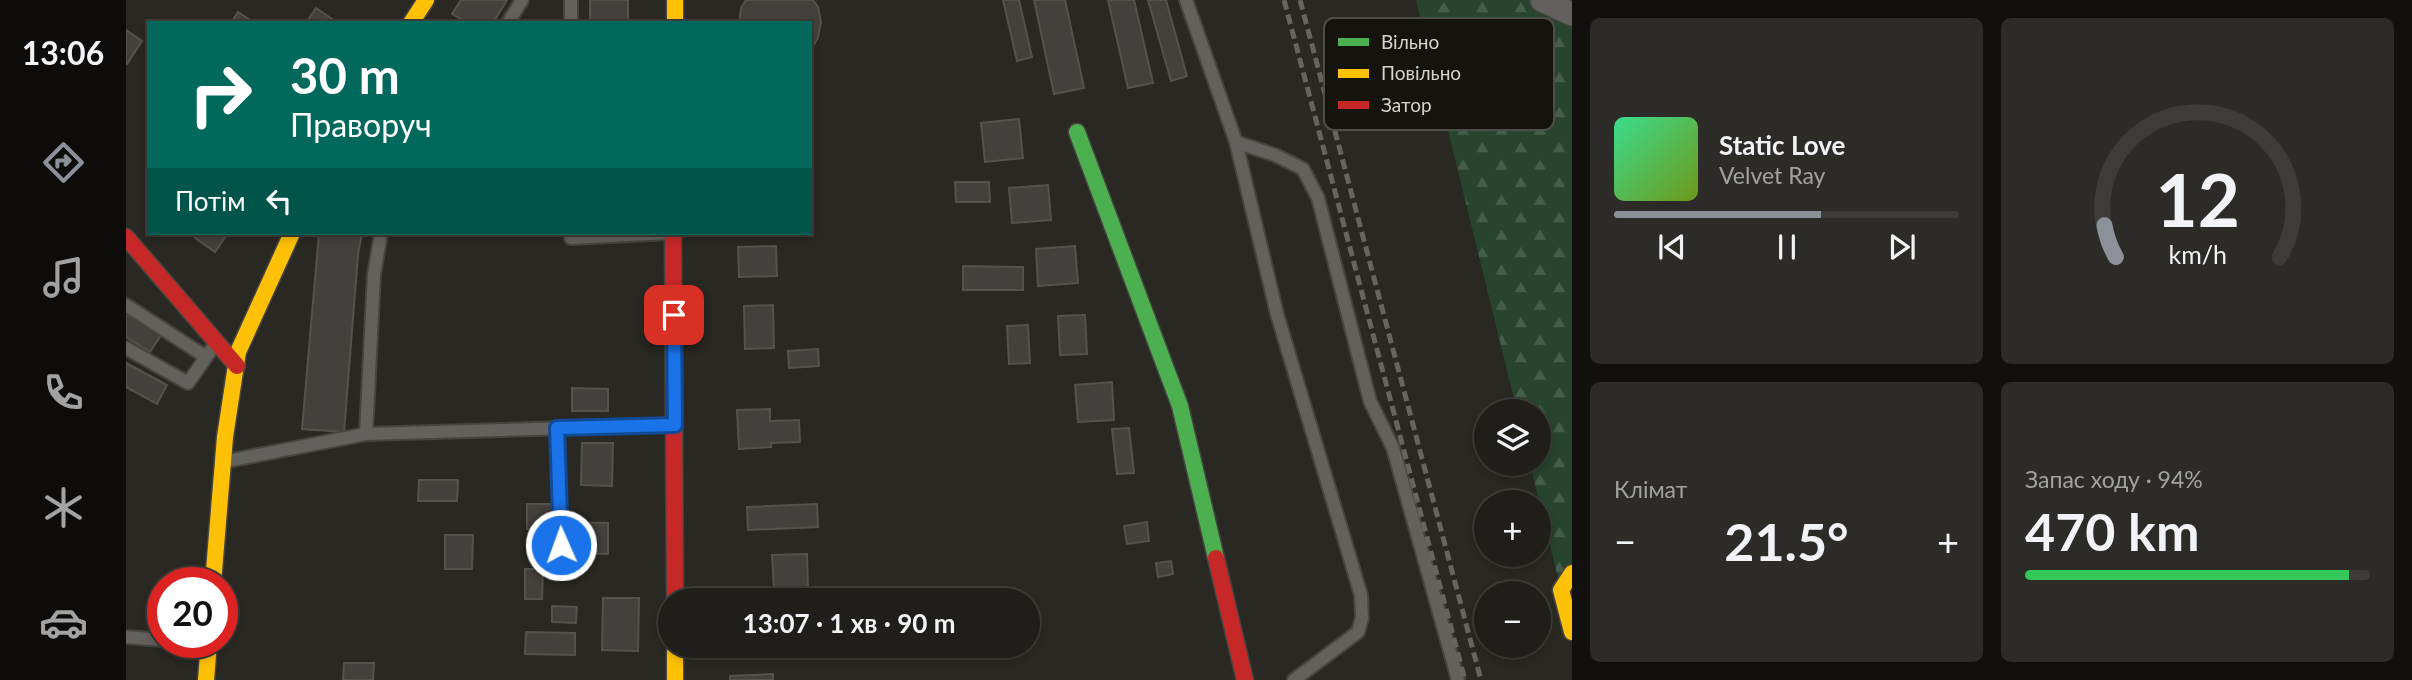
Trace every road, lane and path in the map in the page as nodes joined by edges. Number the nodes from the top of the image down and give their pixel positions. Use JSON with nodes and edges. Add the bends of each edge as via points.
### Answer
{"nodes":[{"id":1,"x":425,"y":0,"type":"edge"},
{"id":2,"x":522,"y":0,"type":"edge"},
{"id":3,"x":571,"y":0,"type":"edge"},
{"id":4,"x":675,"y":0,"type":"edge"},
{"id":5,"x":1186,"y":0,"type":"edge"},
{"id":6,"x":1542,"y":0,"type":"edge"},
{"id":7,"x":1572,"y":14,"type":"edge"},
{"id":8,"x":416,"y":21,"type":"edge"},
{"id":9,"x":509,"y":21,"type":"edge"},
{"id":10,"x":571,"y":21,"type":"edge"},
{"id":11,"x":675,"y":21,"type":"edge"},
{"id":12,"x":1077,"y":132,"type":"dead end"},
{"id":13,"x":1236,"y":142,"type":"junction"},
{"id":14,"x":291,"y":235,"type":"edge"},
{"id":15,"x":381,"y":235,"type":"edge"},
{"id":16,"x":571,"y":235,"type":"edge"},
{"id":17,"x":632,"y":235,"type":"edge"},
{"id":18,"x":673,"y":235,"type":"edge"},
{"id":19,"x":126,"y":237,"type":"edge"},
{"id":20,"x":126,"y":305,"type":"edge"},
{"id":21,"x":216,"y":342,"type":"junction"},
{"id":22,"x":126,"y":348,"type":"edge"},
{"id":23,"x":206,"y":357,"type":"junction"},
{"id":24,"x":237,"y":366,"type":"junction"},
{"id":25,"x":675,"y":425,"type":"junction"},
{"id":26,"x":557,"y":428,"type":"junction"},
{"id":27,"x":366,"y":433,"type":"junction"},
{"id":28,"x":222,"y":462,"type":"junction"},
{"id":29,"x":561,"y":545,"type":"dead end"},
{"id":30,"x":214,"y":567,"type":"edge"},
{"id":31,"x":1572,"y":573,"type":"edge"},
{"id":32,"x":675,"y":588,"type":"edge"},
{"id":33,"x":1572,"y":632,"type":"edge"},
{"id":34,"x":126,"y":637,"type":"edge"},
{"id":35,"x":147,"y":639,"type":"edge"},
{"id":36,"x":208,"y":658,"type":"edge"},
{"id":37,"x":675,"y":658,"type":"edge"},
{"id":38,"x":206,"y":680,"type":"edge"},
{"id":39,"x":675,"y":680,"type":"edge"},
{"id":40,"x":1245,"y":680,"type":"edge"},
{"id":41,"x":1294,"y":680,"type":"edge"},
{"id":42,"x":1458,"y":680,"type":"edge"}],
"edges":[{"from":1,"to":8,"type":"street"},
{"from":2,"to":9,"type":"lane"},
{"from":3,"to":10,"type":"lane"},
{"from":4,"to":11,"type":"street"},
{"from":5,"to":13,"type":"lane"},
{"from":6,"to":7,"type":"street"},
{"from":12,"to":40,"type":"street","via":[[1180,406]]},
{"from":13,"to":41,"type":"lane","via":[[1277,314],[1362,595],[1357,632]]},
{"from":13,"to":42,"type":"lane","via":[[1303,169],[1318,198],[1370,401],[1393,448]]},
{"from":14,"to":24,"type":"street","via":[[238,352]]},
{"from":15,"to":27,"type":"lane","via":[[373,275]]},
{"from":16,"to":17,"type":"lane"},
{"from":18,"to":25,"type":"street"},
{"from":19,"to":21,"type":"street"},
{"from":20,"to":23,"type":"lane"},
{"from":21,"to":23,"type":"lane"},
{"from":21,"to":24,"type":"street"},
{"from":22,"to":23,"type":"lane","via":[[188,383]]},
{"from":24,"to":28,"type":"street"},
{"from":25,"to":26,"type":"lane"},
{"from":25,"to":32,"type":"street"},
{"from":26,"to":27,"type":"lane"},
{"from":26,"to":29,"type":"lane"},
{"from":27,"to":28,"type":"lane"},
{"from":28,"to":30,"type":"street"},
{"from":31,"to":33,"type":"street","via":[[1561,590]]},
{"from":34,"to":35,"type":"lane"},
{"from":36,"to":38,"type":"street"},
{"from":37,"to":39,"type":"street"}]}
